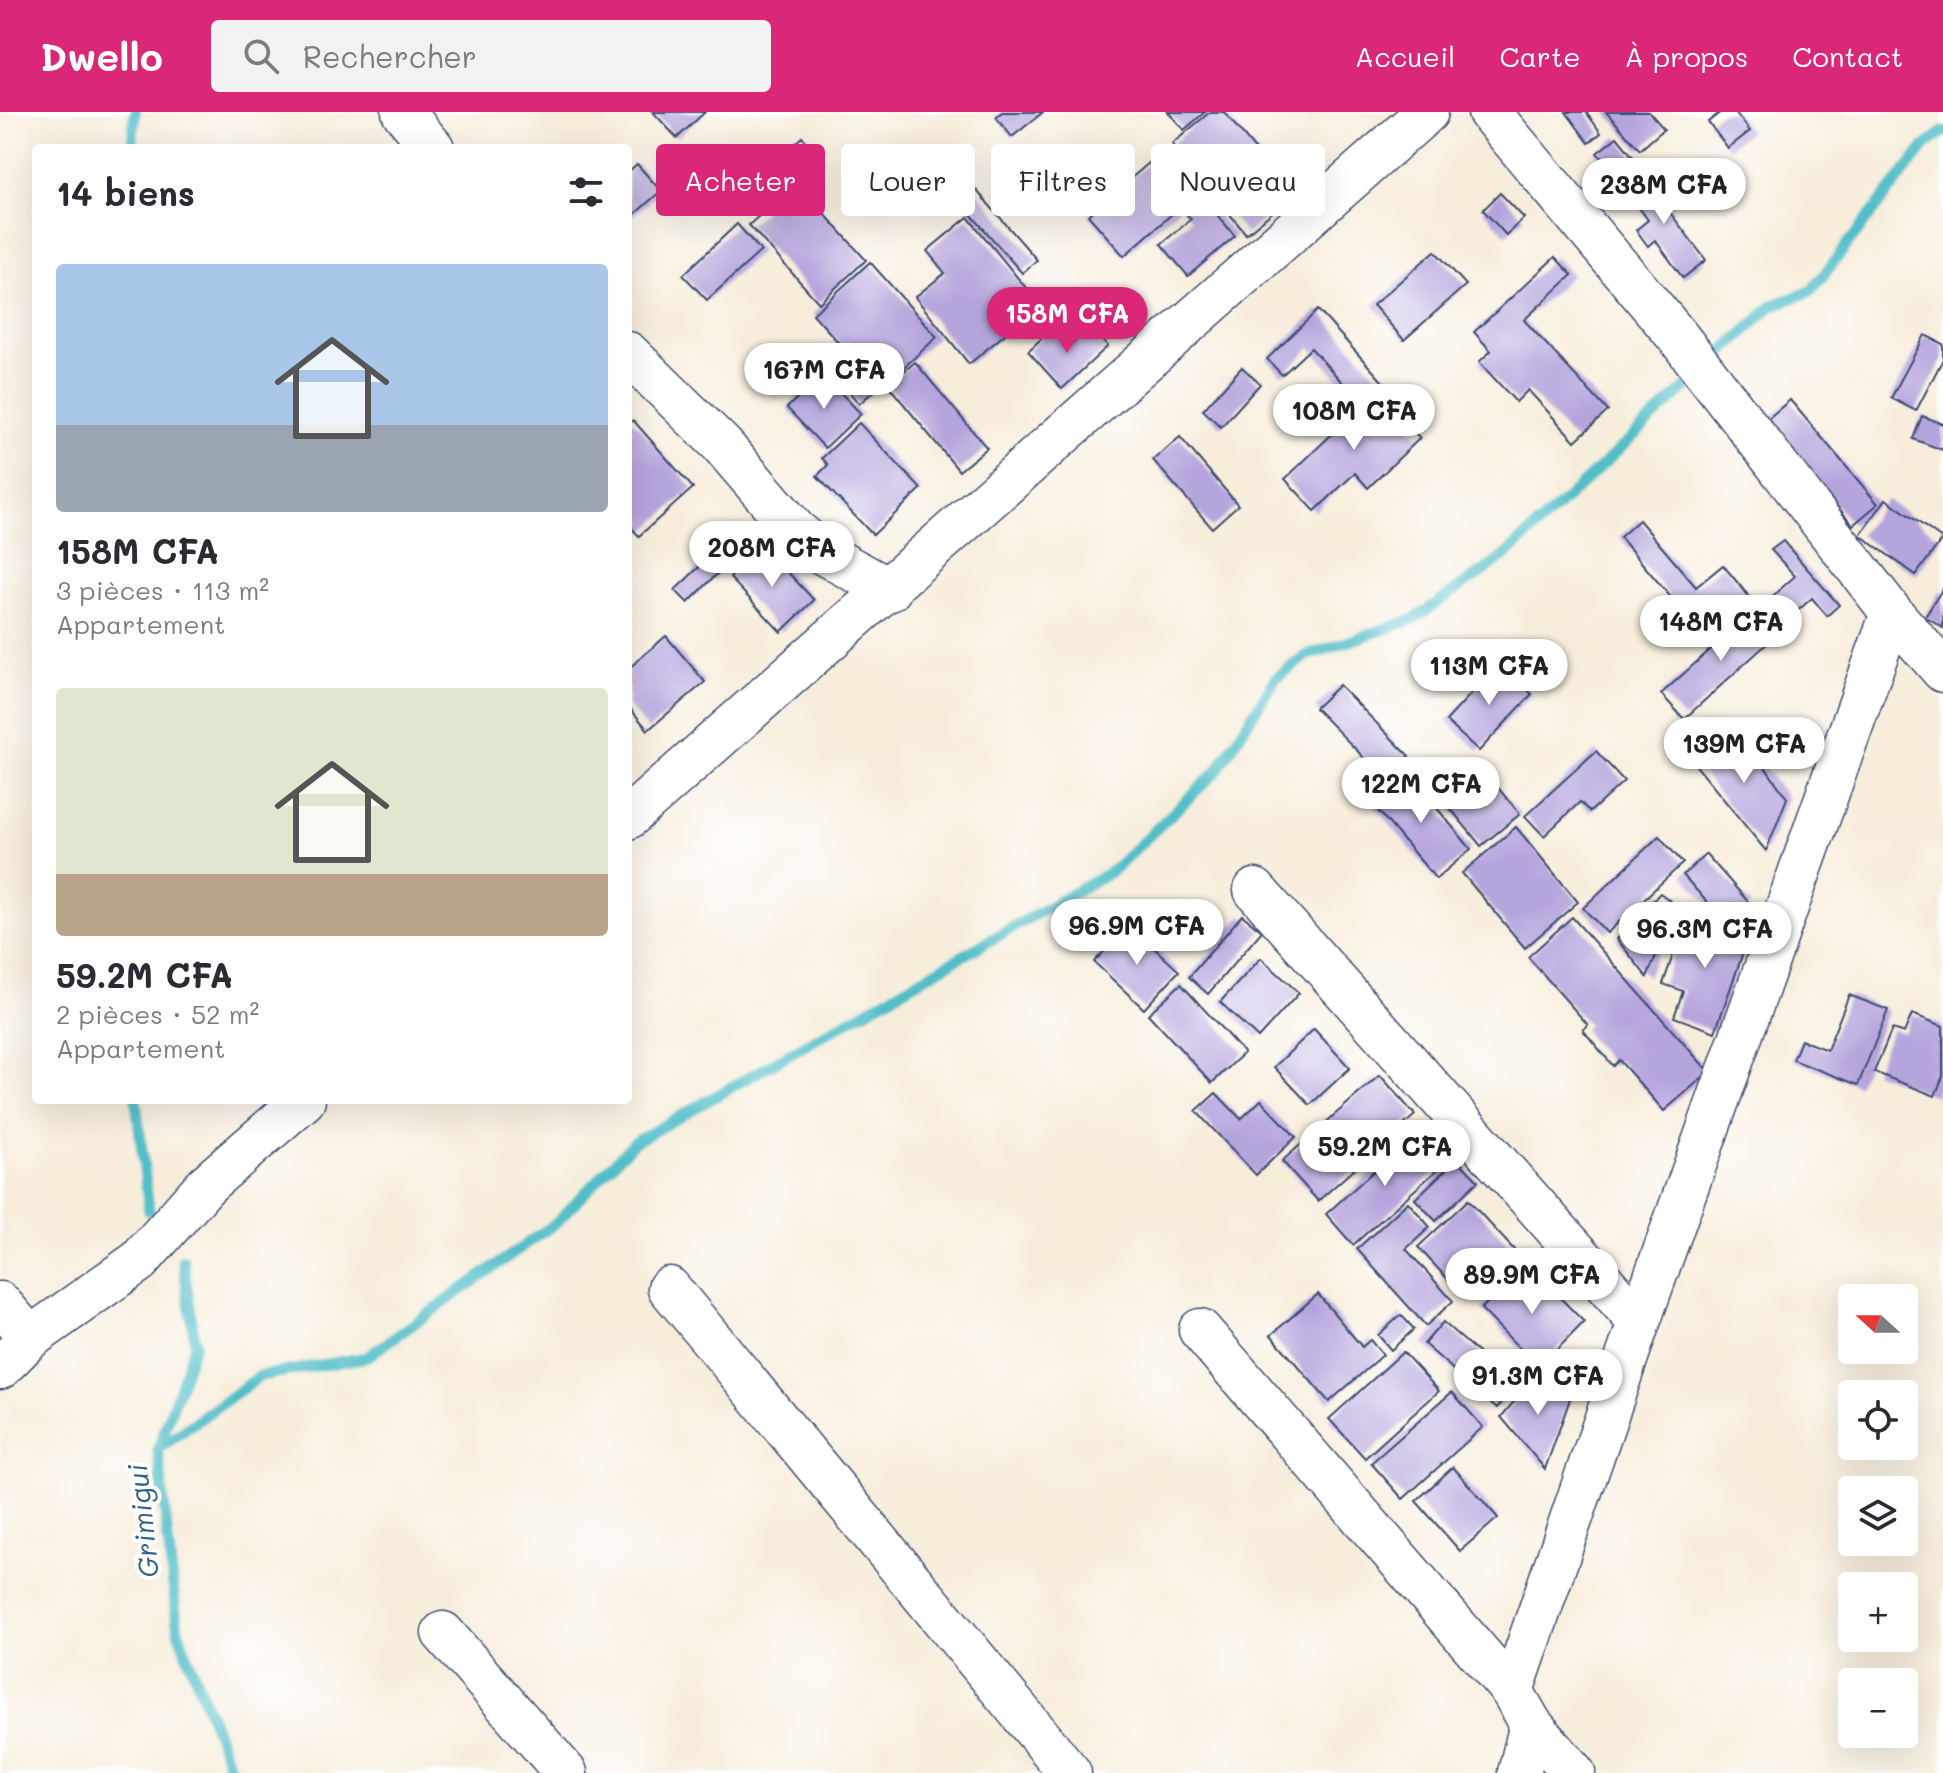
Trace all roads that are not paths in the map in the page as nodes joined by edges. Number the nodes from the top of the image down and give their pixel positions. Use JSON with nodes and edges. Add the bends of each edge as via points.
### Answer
{"nodes":[{"id":1,"x":403,"y":112,"type":"edge"},
{"id":2,"x":1427,"y":112,"type":"edge"},
{"id":3,"x":1489,"y":112,"type":"edge"},
{"id":4,"x":430,"y":144,"type":"edge"},
{"id":5,"x":632,"y":357,"type":"edge"},
{"id":6,"x":890,"y":590,"type":"junction"},
{"id":7,"x":1892,"y":613,"type":"junction"},
{"id":8,"x":1943,"y":671,"type":"edge"},
{"id":9,"x":632,"y":815,"type":"edge"},
{"id":10,"x":1255,"y":890,"type":"dead end"},
{"id":11,"x":299,"y":1104,"type":"edge"},
{"id":12,"x":669,"y":1288,"type":"dead end"},
{"id":13,"x":0,"y":1303,"type":"edge"},
{"id":14,"x":1639,"y":1322,"type":"junction"},
{"id":15,"x":1200,"y":1330,"type":"dead end"},
{"id":16,"x":30,"y":1338,"type":"junction"},
{"id":17,"x":0,"y":1368,"type":"edge"},
{"id":18,"x":443,"y":1633,"type":"dead end"},
{"id":19,"x":1521,"y":1708,"type":"junction"},
{"id":20,"x":566,"y":1773,"type":"edge"},
{"id":21,"x":1070,"y":1773,"type":"edge"},
{"id":22,"x":1519,"y":1773,"type":"edge"},
{"id":23,"x":1574,"y":1773,"type":"edge"}],
"edges":[{"from":1,"to":4,"type":"street"},
{"from":2,"to":6,"type":"street"},
{"from":3,"to":7,"type":"street","via":[[1678,337]]},
{"from":5,"to":6,"type":"street","via":[[722,445],[795,530],[824,554]]},
{"from":6,"to":9,"type":"street"},
{"from":7,"to":8,"type":"street"},
{"from":7,"to":14,"type":"street"},
{"from":10,"to":14,"type":"street"},
{"from":11,"to":16,"type":"street","via":[[206,1185],[139,1261]]},
{"from":12,"to":21,"type":"street"},
{"from":13,"to":16,"type":"street"},
{"from":14,"to":19,"type":"street"},
{"from":15,"to":19,"type":"street"},
{"from":16,"to":17,"type":"street"},
{"from":18,"to":20,"type":"street"},
{"from":19,"to":22,"type":"street"},
{"from":19,"to":23,"type":"street"}]}
